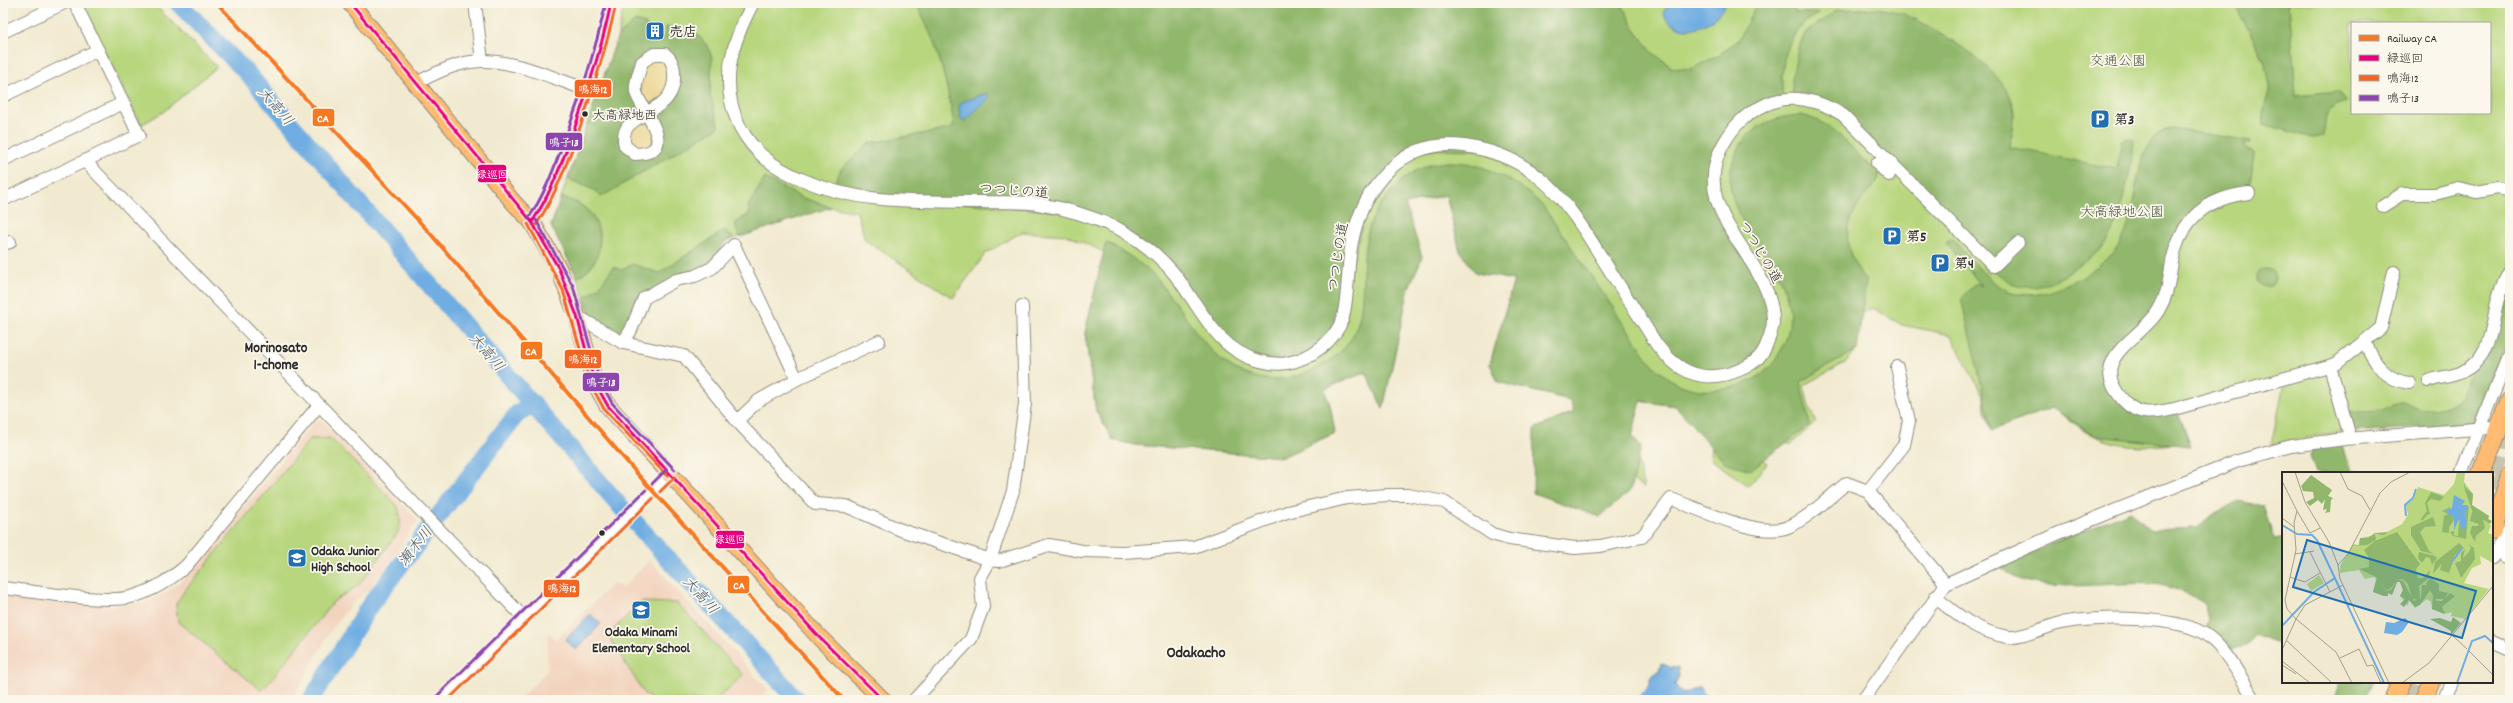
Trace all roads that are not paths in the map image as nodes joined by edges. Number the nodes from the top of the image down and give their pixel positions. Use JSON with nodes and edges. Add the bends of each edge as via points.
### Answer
{"nodes":[{"id":1,"x":64,"y":3,"type":"edge"},
{"id":2,"x":75,"y":3,"type":"edge"},
{"id":3,"x":350,"y":3,"type":"edge"},
{"id":4,"x":475,"y":3,"type":"edge"},
{"id":5,"x":611,"y":3,"type":"edge"},
{"id":6,"x":753,"y":3,"type":"edge"},
{"id":7,"x":3,"y":32,"type":"edge"},
{"id":8,"x":98,"y":50,"type":"junction"},
{"id":9,"x":482,"y":61,"type":"junction"},
{"id":10,"x":416,"y":83,"type":"junction"},
{"id":11,"x":588,"y":90,"type":"junction"},
{"id":12,"x":3,"y":96,"type":"edge"},
{"id":13,"x":124,"y":103,"type":"junction"},
{"id":14,"x":646,"y":113,"type":"joint"},
{"id":15,"x":3,"y":160,"type":"edge"},
{"id":16,"x":85,"y":161,"type":"junction"},
{"id":17,"x":1877,"y":163,"type":"dead end"},
{"id":18,"x":1889,"y":175,"type":"dead end"},
{"id":19,"x":2510,"y":191,"type":"edge"},
{"id":20,"x":2249,"y":193,"type":"dead end"},
{"id":21,"x":3,"y":200,"type":"edge"},
{"id":22,"x":2383,"y":206,"type":"dead end"},
{"id":23,"x":532,"y":222,"type":"junction"},
{"id":24,"x":2018,"y":243,"type":"dead end"},
{"id":25,"x":2394,"y":272,"type":"dead end"},
{"id":26,"x":2510,"y":272,"type":"edge"},
{"id":27,"x":1022,"y":306,"type":"dead end"},
{"id":28,"x":577,"y":316,"type":"junction"},
{"id":29,"x":879,"y":340,"type":"dead end"},
{"id":30,"x":623,"y":342,"type":"junction"},
{"id":31,"x":2365,"y":342,"type":"junction"},
{"id":32,"x":2510,"y":352,"type":"edge"},
{"id":33,"x":2330,"y":366,"type":"junction"},
{"id":34,"x":1897,"y":367,"type":"dead end"},
{"id":35,"x":797,"y":379,"type":"junction"},
{"id":36,"x":2429,"y":381,"type":"dead end"},
{"id":37,"x":2409,"y":383,"type":"dead end"},
{"id":38,"x":2510,"y":400,"type":"edge"},
{"id":39,"x":319,"y":405,"type":"junction"},
{"id":40,"x":737,"y":420,"type":"junction"},
{"id":41,"x":2482,"y":429,"type":"junction"},
{"id":42,"x":2348,"y":430,"type":"dead end"},
{"id":43,"x":2461,"y":472,"type":"edge"},
{"id":44,"x":2481,"y":472,"type":"edge"},
{"id":45,"x":670,"y":473,"type":"junction"},
{"id":46,"x":2510,"y":477,"type":"tunnel mouth"},
{"id":47,"x":1868,"y":491,"type":"junction"},
{"id":48,"x":2510,"y":527,"type":"edge"},
{"id":49,"x":2493,"y":528,"type":"edge"},
{"id":50,"x":2510,"y":542,"type":"edge"},
{"id":51,"x":2493,"y":556,"type":"edge"},
{"id":52,"x":2510,"y":559,"type":"edge"},
{"id":53,"x":990,"y":560,"type":"junction"},
{"id":54,"x":1946,"y":584,"type":"junction"},
{"id":55,"x":3,"y":588,"type":"edge"},
{"id":56,"x":1936,"y":597,"type":"junction"},
{"id":57,"x":524,"y":618,"type":"junction"},
{"id":58,"x":2493,"y":642,"type":"edge"},
{"id":59,"x":2510,"y":650,"type":"edge"},
{"id":60,"x":2401,"y":683,"type":"edge"},
{"id":61,"x":2431,"y":683,"type":"edge"},
{"id":62,"x":2452,"y":683,"type":"edge"},
{"id":63,"x":2446,"y":697,"type":"dead end"},
{"id":64,"x":446,"y":698,"type":"edge"},
{"id":65,"x":883,"y":700,"type":"edge"},
{"id":66,"x":914,"y":700,"type":"edge"},
{"id":67,"x":1863,"y":700,"type":"edge"},
{"id":68,"x":2255,"y":700,"type":"edge"},
{"id":69,"x":2393,"y":700,"type":"edge"},
{"id":70,"x":2424,"y":700,"type":"edge"}],
"edges":[{"from":1,"to":7,"type":"street"},
{"from":2,"to":8,"type":"street"},
{"from":3,"to":10,"type":"main road"},
{"from":4,"to":9,"type":"street"},
{"from":5,"to":11,"type":"street"},
{"from":6,"to":24,"type":"street","name":"つつじの道","via":[[732,47],[729,90],[735,116],[746,138],[764,159],[775,167],[826,190],[870,199],[1036,204],[1102,222],[1134,238],[1156,255],[1172,271],[1226,345],[1254,360],[1287,363],[1322,347],[1335,333],[1342,319],[1352,245],[1360,214],[1370,193],[1383,174],[1403,157],[1420,149],[1440,145],[1462,146],[1508,158],[1550,186],[1573,211],[1657,345],[1668,359],[1680,368],[1696,374],[1711,376],[1742,369],[1764,351],[1773,322],[1769,294],[1723,217],[1715,192],[1714,170],[1720,150],[1732,130],[1749,112],[1770,102],[1793,99],[1815,101],[1843,115],[1994,266]]},
{"from":8,"to":12,"type":"street"},
{"from":8,"to":13,"type":"street"},
{"from":9,"to":10,"type":"street","via":[[437,72]]},
{"from":9,"to":11,"type":"street","via":[[526,69]]},
{"from":10,"to":23,"type":"main road"},
{"from":11,"to":23,"type":"street","via":[[547,202]]},
{"from":13,"to":15,"type":"street"},
{"from":13,"to":16,"type":"street","via":[[139,135]]},
{"from":14,"to":14,"type":"street","via":[[635,88],[642,62],[650,55],[665,54],[675,69],[669,96],[661,105]]},
{"from":16,"to":21,"type":"street"},
{"from":16,"to":39,"type":"street"},
{"from":17,"to":18,"type":"street"},
{"from":19,"to":22,"type":"street","via":[[2498,188],[2476,192],[2458,188],[2435,194],[2402,194]]},
{"from":20,"to":33,"type":"street","via":[[2211,202],[2192,219],[2179,238],[2166,297],[2157,313],[2114,357],[2111,374],[2114,389],[2134,410],[2155,413]]},
{"from":23,"to":28,"type":"main road","via":[[559,269]]},
{"from":25,"to":31,"type":"street","via":[[2381,328]]},
{"from":26,"to":36,"type":"street","via":[[2502,286],[2488,346],[2483,354],[2461,372]]},
{"from":27,"to":53,"type":"street","via":[[1025,404],[1013,491]]},
{"from":28,"to":30,"type":"street"},
{"from":28,"to":45,"type":"main road","via":[[594,381],[608,406]]},
{"from":29,"to":35,"type":"street"},
{"from":30,"to":35,"type":"street","via":[[632,330],[644,298],[676,280],[695,276],[712,268],[734,245]]},
{"from":30,"to":40,"type":"street","via":[[684,356]]},
{"from":31,"to":33,"type":"street"},
{"from":31,"to":37,"type":"street","via":[[2374,361],[2384,372],[2395,380]]},
{"from":32,"to":41,"type":"street"},
{"from":33,"to":42,"type":"street"},
{"from":34,"to":47,"type":"street","via":[[1909,421],[1904,445]]},
{"from":35,"to":40,"type":"street","via":[[758,401]]},
{"from":38,"to":44,"type":"highway"},
{"from":39,"to":55,"type":"street","via":[[186,566],[169,581],[129,597],[110,599]]},
{"from":39,"to":57,"type":"street"},
{"from":40,"to":53,"type":"street","via":[[815,504],[846,506],[901,530]]},
{"from":41,"to":43,"type":"street"},
{"from":41,"to":54,"type":"street","via":[[2306,444],[2238,461],[2058,533]]},
{"from":45,"to":57,"type":"street"},
{"from":45,"to":65,"type":"main road","via":[[820,638]]},
{"from":46,"to":49,"type":"highway"},
{"from":47,"to":53,"type":"street","via":[[1847,483],[1801,519],[1787,527],[1772,530],[1756,529],[1671,499],[1642,537],[1600,546],[1575,548],[1509,539],[1492,534],[1444,502],[1388,495],[1348,498],[1287,512],[1194,547],[1123,552],[1082,551],[1049,545],[999,561]]},
{"from":47,"to":54,"type":"street"},
{"from":48,"to":51,"type":"street"},
{"from":50,"to":52,"type":"street","via":[[2504,557]]},
{"from":53,"to":66,"type":"street","via":[[980,578],[983,607],[971,639]]},
{"from":54,"to":56,"type":"street"},
{"from":56,"to":67,"type":"street"},
{"from":56,"to":68,"type":"street","via":[[1968,624],[2010,638],[2062,623],[2091,620],[2136,620],[2187,626],[2210,638]]},
{"from":57,"to":64,"type":"street"},
{"from":58,"to":59,"type":"street"},
{"from":60,"to":69,"type":"highway"},
{"from":61,"to":70,"type":"highway"},
{"from":62,"to":63,"type":"street"}]}
